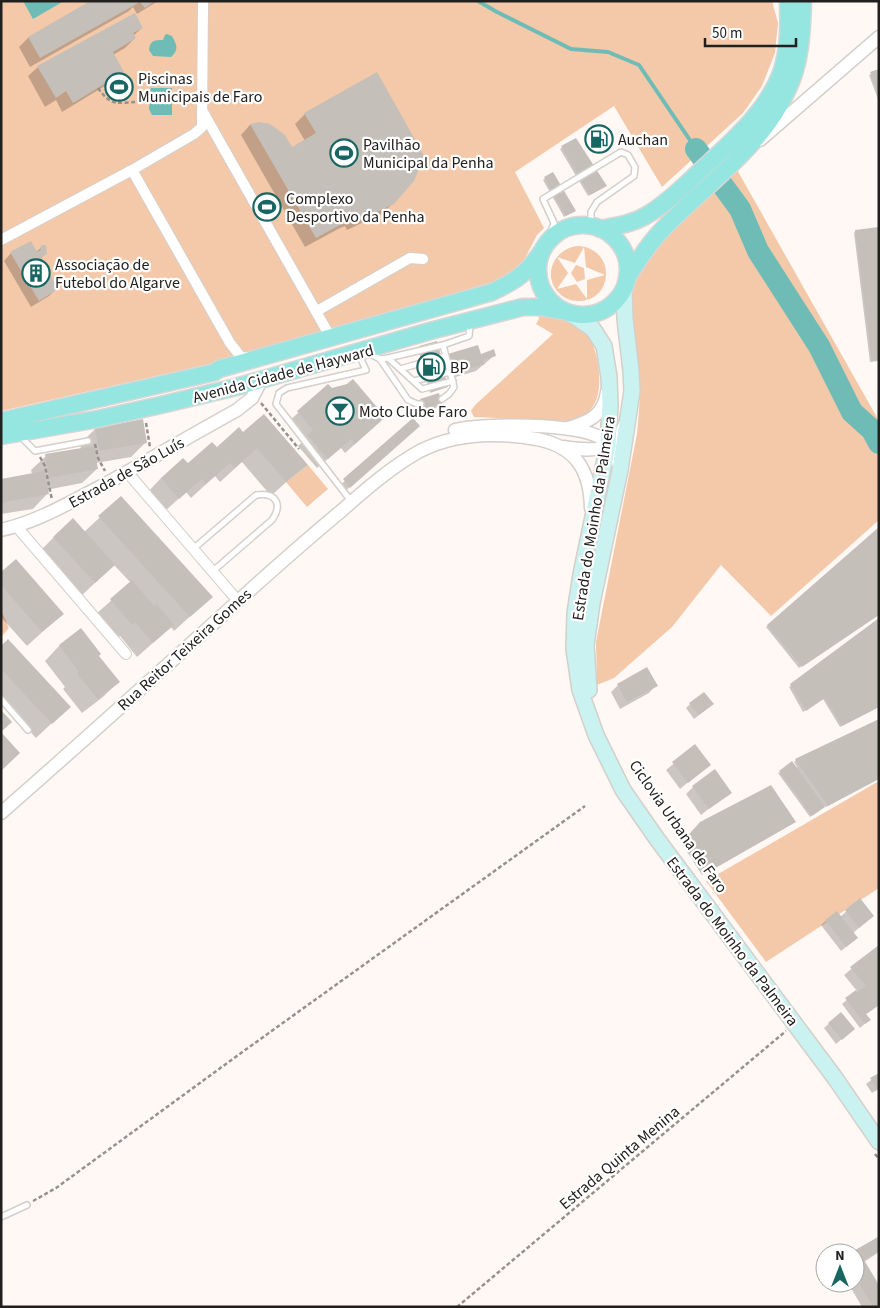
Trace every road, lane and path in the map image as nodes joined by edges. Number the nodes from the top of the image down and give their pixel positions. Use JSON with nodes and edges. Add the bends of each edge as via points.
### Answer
{"nodes":[{"id":1,"x":203,"y":1,"type":"edge"},
{"id":2,"x":803,"y":1,"type":"edge"},
{"id":3,"x":787,"y":5,"type":"edge"},
{"id":4,"x":879,"y":37,"type":"edge"},
{"id":5,"x":98,"y":88,"type":"dead end"},
{"id":6,"x":140,"y":102,"type":"dead end"},
{"id":7,"x":201,"y":109,"type":"junction"},
{"id":8,"x":732,"y":165,"type":"junction"},
{"id":9,"x":132,"y":170,"type":"junction"},
{"id":10,"x":595,"y":228,"type":"junction"},
{"id":11,"x":1,"y":240,"type":"edge"},
{"id":12,"x":544,"y":248,"type":"junction"},
{"id":13,"x":423,"y":259,"type":"dead end"},
{"id":14,"x":625,"y":283,"type":"junction"},
{"id":15,"x":317,"y":311,"type":"junction"},
{"id":16,"x":567,"y":312,"type":"junction"},
{"id":17,"x":478,"y":319,"type":"junction"},
{"id":18,"x":331,"y":338,"type":"junction"},
{"id":19,"x":230,"y":343,"type":"junction"},
{"id":20,"x":444,"y":345,"type":"junction"},
{"id":21,"x":361,"y":352,"type":"junction"},
{"id":22,"x":446,"y":356,"type":"junction"},
{"id":23,"x":260,"y":358,"type":"junction"},
{"id":24,"x":388,"y":358,"type":"junction"},
{"id":25,"x":380,"y":359,"type":"junction"},
{"id":26,"x":219,"y":369,"type":"junction"},
{"id":27,"x":400,"y":369,"type":"junction"},
{"id":28,"x":450,"y":372,"type":"junction"},
{"id":29,"x":609,"y":377,"type":"junction"},
{"id":30,"x":262,"y":379,"type":"junction"},
{"id":31,"x":453,"y":381,"type":"junction"},
{"id":32,"x":414,"y":382,"type":"junction"},
{"id":33,"x":236,"y":386,"type":"junction"},
{"id":34,"x":442,"y":399,"type":"dead end"},
{"id":35,"x":245,"y":404,"type":"junction"},
{"id":36,"x":421,"y":404,"type":"dead end"},
{"id":37,"x":144,"y":409,"type":"junction"},
{"id":38,"x":628,"y":417,"type":"junction"},
{"id":39,"x":91,"y":420,"type":"junction"},
{"id":40,"x":1,"y":421,"type":"edge"},
{"id":41,"x":564,"y":428,"type":"junction"},
{"id":42,"x":9,"y":434,"type":"edge"},
{"id":43,"x":88,"y":441,"type":"dead end"},
{"id":44,"x":608,"y":445,"type":"junction"},
{"id":45,"x":563,"y":447,"type":"junction"},
{"id":46,"x":40,"y":456,"type":"dead end"},
{"id":47,"x":152,"y":458,"type":"junction"},
{"id":48,"x":620,"y":470,"type":"junction"},
{"id":49,"x":127,"y":472,"type":"junction"},
{"id":50,"x":111,"y":481,"type":"junction"},
{"id":51,"x":369,"y":487,"type":"junction"},
{"id":52,"x":351,"y":502,"type":"junction"},
{"id":53,"x":54,"y":511,"type":"junction"},
{"id":54,"x":592,"y":520,"type":"junction"},
{"id":55,"x":17,"y":527,"type":"junction"},
{"id":56,"x":1,"y":530,"type":"edge"},
{"id":57,"x":193,"y":549,"type":"junction"},
{"id":58,"x":212,"y":572,"type":"junction"},
{"id":59,"x":238,"y":601,"type":"junction"},
{"id":60,"x":126,"y":654,"type":"dead end"},
{"id":61,"x":1,"y":698,"type":"edge"},
{"id":62,"x":28,"y":730,"type":"dead end"},
{"id":63,"x":596,"y":735,"type":"junction"},
{"id":64,"x":585,"y":806,"type":"dead end"},
{"id":65,"x":1,"y":813,"type":"edge"},
{"id":66,"x":787,"y":1028,"type":"dead end"},
{"id":67,"x":877,"y":1147,"type":"edge"},
{"id":68,"x":879,"y":1159,"type":"edge"},
{"id":69,"x":27,"y":1205,"type":"joint"},
{"id":70,"x":1,"y":1217,"type":"edge"},
{"id":71,"x":457,"y":1307,"type":"edge"}],
"edges":[{"from":1,"to":7,"type":"street"},
{"from":2,"to":8,"type":"main road","via":[[799,56],[788,89],[775,114]]},
{"from":3,"to":10,"type":"main road","via":[[785,60],[775,86],[751,122],[694,177],[647,215],[625,224]]},
{"from":4,"to":8,"type":"street"},
{"from":5,"to":6,"type":"path","via":[[111,102]]},
{"from":7,"to":9,"type":"street","via":[[202,127]]},
{"from":7,"to":15,"type":"street"},
{"from":8,"to":14,"type":"main road","via":[[649,244]]},
{"from":9,"to":11,"type":"street"},
{"from":9,"to":19,"type":"street"},
{"from":10,"to":12,"type":"main road","via":[[569,228],[556,234]]},
{"from":10,"to":12,"type":"lane","via":[[591,212],[597,202],[634,176],[635,167],[628,155],[621,152],[543,199],[554,223]]},
{"from":10,"to":14,"type":"main road","via":[[612,237],[622,249],[627,263]]},
{"from":12,"to":16,"type":"main road","via":[[538,272],[540,286],[552,303]]},
{"from":12,"to":18,"type":"main road","name":"Avenida Cidade de Hayward","via":[[529,269],[515,281],[492,292]]},
{"from":13,"to":15,"type":"street","via":[[410,258]]},
{"from":14,"to":16,"type":"main road","via":[[612,304],[601,311],[583,315]]},
{"from":14,"to":38,"type":"main road","name":"Estrada do Moinho da Palmeira","via":[[632,391]]},
{"from":15,"to":18,"type":"street"},
{"from":16,"to":17,"type":"main road","name":"Avenida Cidade de Hayward","via":[[540,307],[523,308]]},
{"from":16,"to":29,"type":"main road","name":"Estrada do Moinho da Palmeira","via":[[593,329],[604,346]]},
{"from":17,"to":20,"type":"lane","via":[[470,324],[469,336]]},
{"from":17,"to":21,"type":"main road","name":"Avenida Cidade de Hayward"},
{"from":18,"to":23,"type":"main road","name":"Avenida Cidade de Hayward"},
{"from":19,"to":23,"type":"street","via":[[241,358]]},
{"from":19,"to":26,"type":"street","via":[[231,360]]},
{"from":20,"to":22,"type":"lane"},
{"from":20,"to":24,"type":"lane"},
{"from":21,"to":25,"type":"lane"},
{"from":21,"to":30,"type":"main road","name":"Avenida Cidade de Hayward"},
{"from":21,"to":52,"type":"lane","via":[[366,370],[287,388],[279,393],[276,404]]},
{"from":22,"to":27,"type":"lane"},
{"from":22,"to":28,"type":"lane"},
{"from":23,"to":26,"type":"main road","name":"Avenida Cidade de Hayward"},
{"from":24,"to":25,"type":"lane"},
{"from":24,"to":27,"type":"lane"},
{"from":25,"to":36,"type":"lane","via":[[408,400]]},
{"from":26,"to":40,"type":"main road","name":"Avenida Cidade de Hayward"},
{"from":27,"to":32,"type":"lane"},
{"from":28,"to":31,"type":"lane"},
{"from":28,"to":32,"type":"lane"},
{"from":29,"to":41,"type":"street","via":[[606,401],[599,413],[586,423]]},
{"from":29,"to":44,"type":"main road","name":"Estrada do Moinho da Palmeira"},
{"from":30,"to":33,"type":"main road","name":"Avenida Cidade de Hayward"},
{"from":30,"to":35,"type":"street"},
{"from":31,"to":32,"type":"lane","via":[[422,389]]},
{"from":31,"to":34,"type":"lane","via":[[454,386]]},
{"from":33,"to":35,"type":"street","via":[[246,394]]},
{"from":33,"to":37,"type":"main road","name":"Avenida Cidade de Hayward"},
{"from":35,"to":47,"type":"street","name":"Estrada de São Luís"},
{"from":37,"to":39,"type":"main road","name":"Avenida Cidade de Hayward"},
{"from":37,"to":47,"type":"path"},
{"from":38,"to":44,"type":"street","via":[[621,433]]},
{"from":38,"to":48,"type":"main road","name":"Estrada do Moinho da Palmeira"},
{"from":39,"to":42,"type":"main road","name":"Avenida Cidade de Hayward"},
{"from":39,"to":50,"type":"path","via":[[98,458]]},
{"from":41,"to":44,"type":"street","via":[[593,434]]},
{"from":41,"to":51,"type":"street","via":[[497,424],[457,429],[405,453]]},
{"from":42,"to":43,"type":"lane","via":[[35,450]]},
{"from":44,"to":45,"type":"street","via":[[600,450]]},
{"from":44,"to":48,"type":"street"},
{"from":44,"to":54,"type":"main road","name":"Estrada do Moinho da Palmeira"},
{"from":45,"to":51,"type":"street","via":[[515,435],[455,437],[421,450]]},
{"from":45,"to":54,"type":"street","via":[[586,474]]},
{"from":46,"to":53,"type":"path"},
{"from":47,"to":49,"type":"street","name":"Estrada de São Luís"},
{"from":48,"to":63,"type":"main road","name":"Estrada do Moinho da Palmeira","via":[[586,645],[588,686]]},
{"from":49,"to":50,"type":"street","name":"Estrada de São Luís"},
{"from":49,"to":57,"type":"street"},
{"from":50,"to":53,"type":"street","name":"Estrada de São Luís"},
{"from":51,"to":52,"type":"street","name":"Rua Reitor Teixeira Gomes"},
{"from":52,"to":59,"type":"street","name":"Rua Reitor Teixeira Gomes"},
{"from":53,"to":55,"type":"street","name":"Estrada de São Luís"},
{"from":54,"to":63,"type":"main road","name":"Estrada do Moinho da Palmeira","via":[[580,574],[574,649],[580,690]]},
{"from":55,"to":56,"type":"street","name":"Estrada de São Luís"},
{"from":55,"to":60,"type":"street"},
{"from":57,"to":58,"type":"street"},
{"from":57,"to":58,"type":"lane","via":[[256,495],[264,494],[277,502],[278,512],[272,520]]},
{"from":58,"to":59,"type":"street"},
{"from":59,"to":65,"type":"street","name":"Rua Reitor Teixeira Gomes"},
{"from":61,"to":62,"type":"lane"},
{"from":63,"to":67,"type":"main road","name":"Estrada do Moinho da Palmeira","via":[[623,790],[835,1078]]},
{"from":64,"to":69,"type":"path","via":[[56,1188]]},
{"from":66,"to":71,"type":"path","name":"Estrada Quinta Menina"},
{"from":67,"to":68,"type":"path"},
{"from":69,"to":70,"type":"lane"}]}
